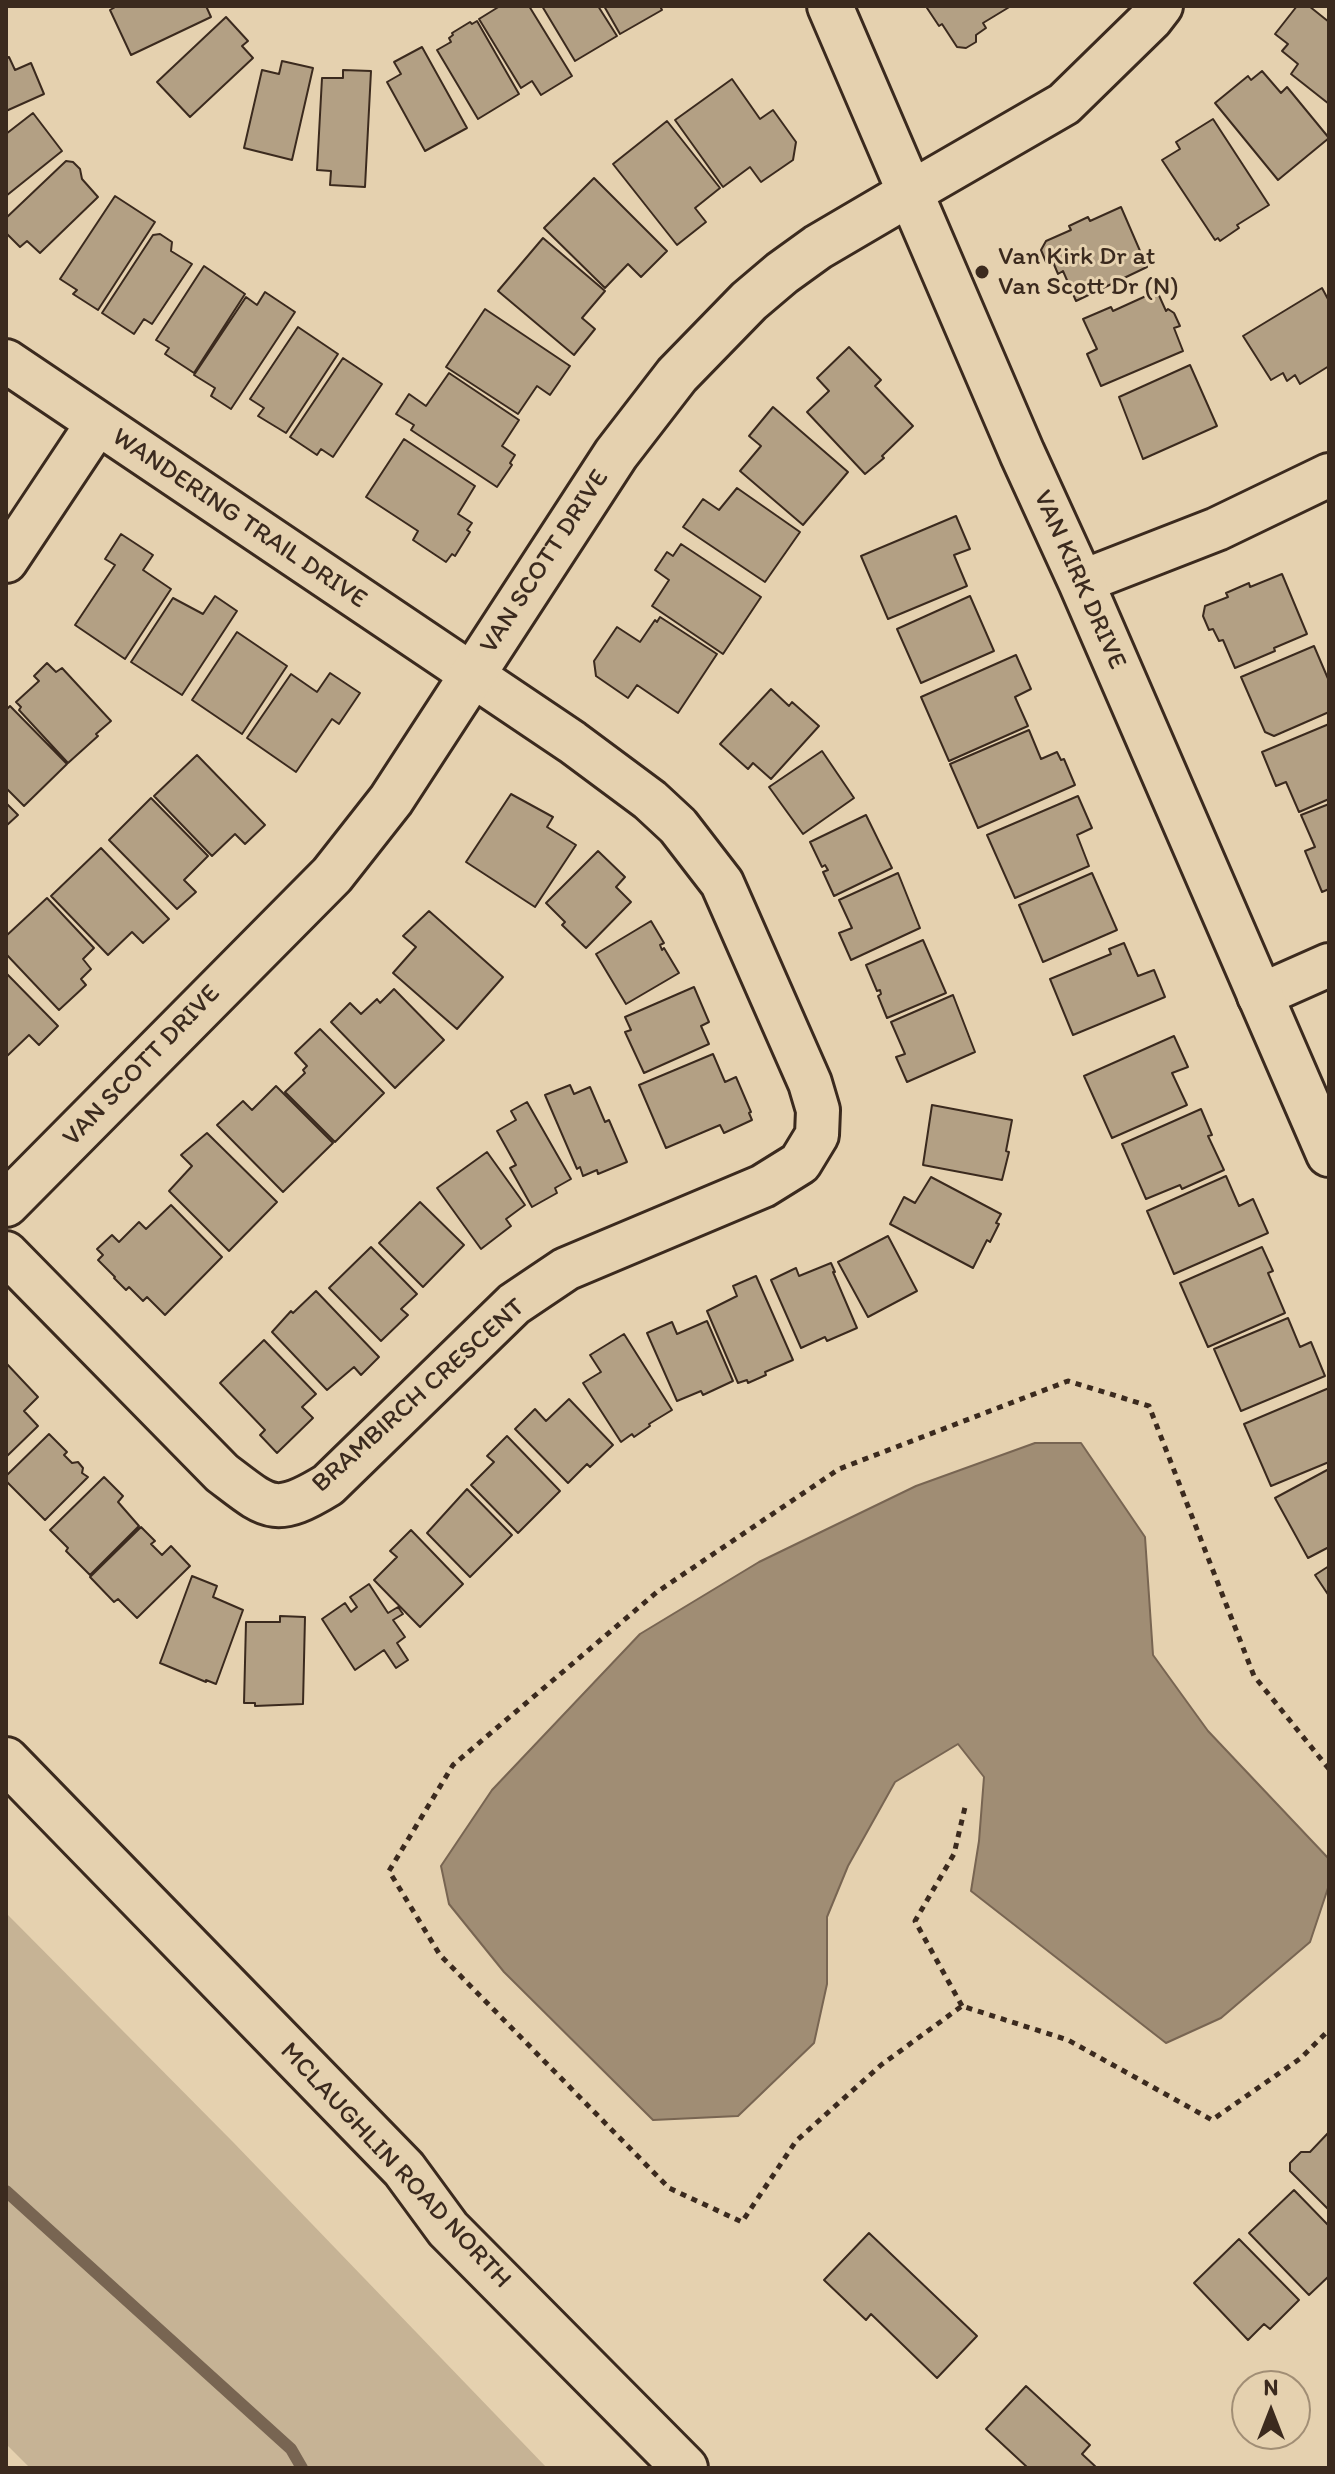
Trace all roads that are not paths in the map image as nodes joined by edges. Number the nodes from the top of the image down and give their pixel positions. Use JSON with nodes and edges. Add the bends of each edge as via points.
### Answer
{"nodes":[{"id":1,"x":830,"y":6,"type":"edge"},
{"id":2,"x":1161,"y":6,"type":"edge"},
{"id":3,"x":910,"y":193,"type":"junction"},
{"id":4,"x":6,"y":361,"type":"edge"},
{"id":5,"x":97,"y":424,"type":"junction"},
{"id":6,"x":1329,"y":475,"type":"edge"},
{"id":7,"x":6,"y":561,"type":"edge"},
{"id":8,"x":1081,"y":582,"type":"junction"},
{"id":9,"x":472,"y":674,"type":"junction"},
{"id":10,"x":1329,"y":965,"type":"edge"},
{"id":11,"x":1259,"y":996,"type":"junction"},
{"id":12,"x":1329,"y":1154,"type":"edge"},
{"id":13,"x":6,"y":1204,"type":"edge"},
{"id":14,"x":6,"y":1253,"type":"edge"},
{"id":15,"x":6,"y":1760,"type":"edge"},
{"id":16,"x":685,"y":2468,"type":"edge"}],
"edges":[{"from":1,"to":3,"type":"street","name":"VAN KIRK DRIVE"},
{"from":2,"to":3,"type":"street","name":"VAN SCOTT DRIVE","via":[[1064,104]]},
{"from":3,"to":8,"type":"street","name":"VAN KIRK DRIVE"},
{"from":3,"to":9,"type":"street","name":"VAN SCOTT DRIVE","via":[[782,273],[677,375],[616,454]]},
{"from":4,"to":5,"type":"street","name":"WANDERING TRAIL DRIVE"},
{"from":5,"to":7,"type":"street"},
{"from":5,"to":9,"type":"street","name":"WANDERING TRAIL DRIVE"},
{"from":6,"to":8,"type":"street","via":[[1217,529]]},
{"from":8,"to":11,"type":"street","name":"VAN KIRK DRIVE"},
{"from":9,"to":13,"type":"street","name":"VAN SCOTT DRIVE","via":[[391,800],[332,875]]},
{"from":9,"to":14,"type":"street","name":"BRAMBIRCH CRESCENT","via":[[650,800],[678,826],[722,883],[818,1110],[817,1135],[800,1163],[763,1186],[566,1269],[514,1304],[328,1485],[286,1505],[261,1503],[222,1473]]},
{"from":10,"to":11,"type":"street"},
{"from":11,"to":12,"type":"street","name":"VAN KIRK DRIVE"},
{"from":15,"to":16,"type":"street","name":"MCLAUGHLIN ROAD NORTH","via":[[404,2169],[448,2229]]}]}
